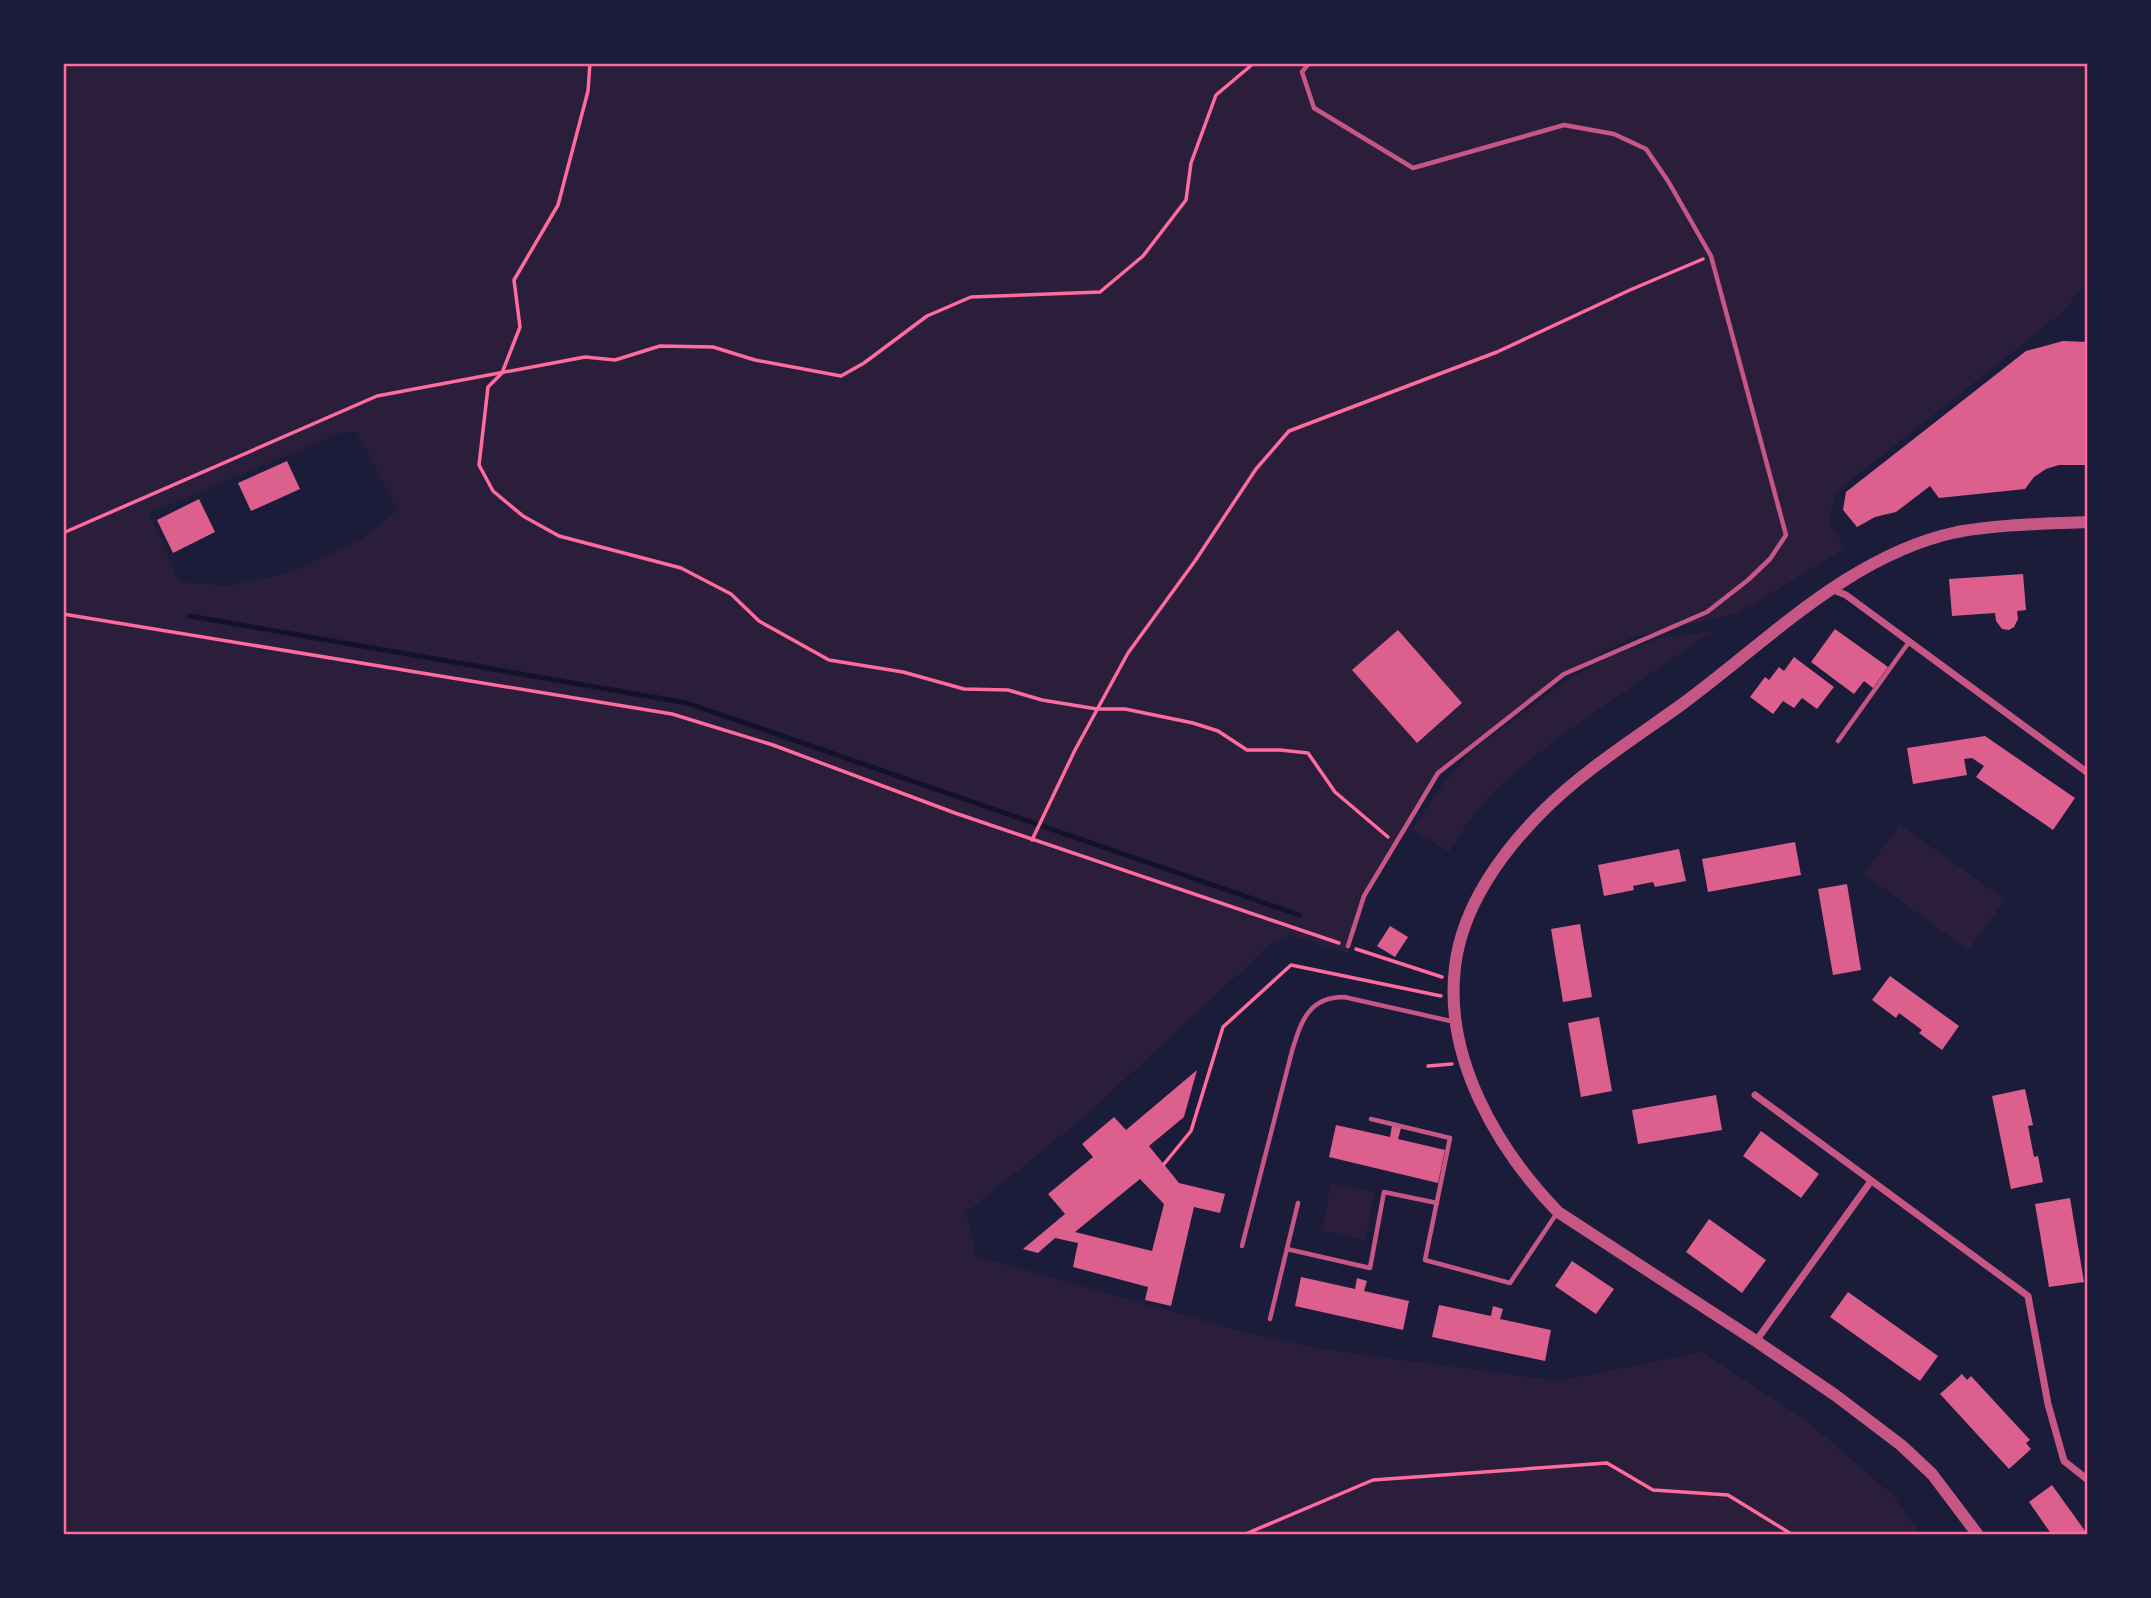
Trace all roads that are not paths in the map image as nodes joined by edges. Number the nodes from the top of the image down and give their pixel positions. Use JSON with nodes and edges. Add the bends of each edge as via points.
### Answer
{"nodes":[{"id":1,"x":1309,"y":63,"type":"edge"},
{"id":2,"x":2088,"y":522,"type":"edge"},
{"id":3,"x":1830,"y":589,"type":"junction"},
{"id":4,"x":1909,"y":642,"type":"junction"},
{"id":5,"x":1838,"y":741,"type":"dead end"},
{"id":6,"x":2088,"y":773,"type":"edge"},
{"id":7,"x":1348,"y":946,"type":"road end"},
{"id":8,"x":1456,"y":1022,"type":"junction"},
{"id":9,"x":1755,"y":1095,"type":"dead end"},
{"id":10,"x":1371,"y":1119,"type":"dead end"},
{"id":11,"x":1871,"y":1181,"type":"junction"},
{"id":12,"x":1298,"y":1203,"type":"dead end"},
{"id":13,"x":1437,"y":1203,"type":"junction"},
{"id":14,"x":1558,"y":1212,"type":"junction"},
{"id":15,"x":1242,"y":1246,"type":"dead end"},
{"id":16,"x":1287,"y":1249,"type":"junction"},
{"id":17,"x":1270,"y":1319,"type":"dead end"},
{"id":18,"x":1755,"y":1341,"type":"junction"},
{"id":19,"x":2088,"y":1480,"type":"edge"},
{"id":20,"x":1979,"y":1535,"type":"edge"}],
"edges":[{"from":1,"to":7,"type":"lane","via":[[1302,72],[1314,108],[1413,168],[1564,125],[1614,134],[1646,149],[1711,256],[1786,536],[1770,559],[1707,612],[1564,674],[1438,772],[1364,896]]},
{"from":2,"to":3,"type":"street","via":[[1956,533],[1901,550]]},
{"from":3,"to":4,"type":"street","via":[[1846,595]]},
{"from":3,"to":8,"type":"street","via":[[1606,758],[1547,808],[1501,859],[1463,933],[1455,965]]},
{"from":4,"to":5,"type":"lane"},
{"from":4,"to":6,"type":"street"},
{"from":8,"to":14,"type":"street","via":[[1465,1063],[1492,1126],[1539,1194]]},
{"from":8,"to":15,"type":"lane","via":[[1344,997],[1325,998],[1312,1007],[1292,1051]]},
{"from":9,"to":11,"type":"street"},
{"from":10,"to":13,"type":"lane","via":[[1450,1138]]},
{"from":11,"to":18,"type":"street"},
{"from":11,"to":19,"type":"street","via":[[2028,1296],[2064,1461]]},
{"from":12,"to":16,"type":"lane"},
{"from":13,"to":14,"type":"lane","via":[[1426,1260],[1510,1283]]},
{"from":13,"to":16,"type":"lane","via":[[1384,1192],[1370,1268]]},
{"from":14,"to":18,"type":"street"},
{"from":16,"to":17,"type":"lane"},
{"from":18,"to":20,"type":"street","via":[[1901,1445],[1933,1474]]}]}
